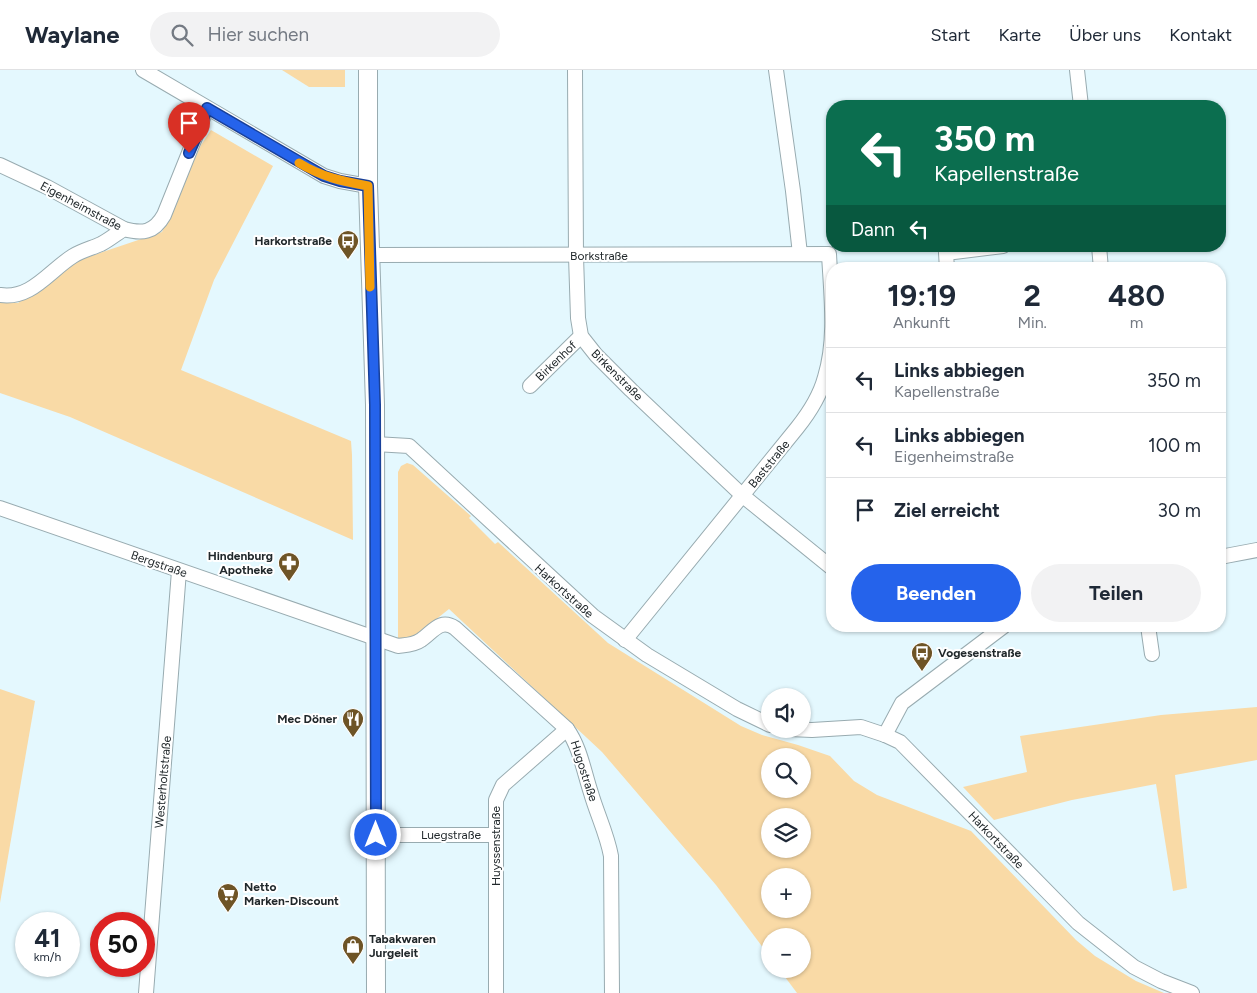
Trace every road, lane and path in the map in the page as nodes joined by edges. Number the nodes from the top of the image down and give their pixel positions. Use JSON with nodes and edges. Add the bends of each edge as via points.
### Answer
{"nodes":[{"id":1,"x":143,"y":70,"type":"edge"},
{"id":2,"x":368,"y":70,"type":"edge"},
{"id":3,"x":575,"y":70,"type":"edge"},
{"id":4,"x":776,"y":70,"type":"edge"},
{"id":5,"x":1077,"y":70,"type":"edge"},
{"id":6,"x":1080,"y":100,"type":"edge"},
{"id":7,"x":207,"y":108,"type":"junction"},
{"id":8,"x":0,"y":165,"type":"edge"},
{"id":9,"x":368,"y":186,"type":"junction"},
{"id":10,"x":124,"y":229,"type":"junction"},
{"id":11,"x":954,"y":252,"type":"edge"},
{"id":12,"x":800,"y":254,"type":"junction"},
{"id":13,"x":829,"y":254,"type":"joint"},
{"id":14,"x":370,"y":255,"type":"junction"},
{"id":15,"x":576,"y":256,"type":"junction"},
{"id":16,"x":829,"y":262,"type":"edge"},
{"id":17,"x":947,"y":262,"type":"edge"},
{"id":18,"x":0,"y":295,"type":"edge"},
{"id":19,"x":581,"y":336,"type":"junction"},
{"id":20,"x":826,"y":372,"type":"edge"},
{"id":21,"x":530,"y":386,"type":"dead end"},
{"id":22,"x":375,"y":444,"type":"junction"},
{"id":23,"x":743,"y":496,"type":"junction"},
{"id":24,"x":0,"y":508,"type":"edge"},
{"id":25,"x":1257,"y":550,"type":"edge"},
{"id":26,"x":1226,"y":556,"type":"edge"},
{"id":27,"x":826,"y":563,"type":"edge"},
{"id":28,"x":179,"y":571,"type":"junction"},
{"id":29,"x":996,"y":632,"type":"edge"},
{"id":30,"x":1149,"y":632,"type":"edge"},
{"id":31,"x":375,"y":638,"type":"junction"},
{"id":32,"x":625,"y":640,"type":"junction"},
{"id":33,"x":1152,"y":654,"type":"dead end"},
{"id":34,"x":761,"y":721,"type":"edge"},
{"id":35,"x":567,"y":729,"type":"junction"},
{"id":36,"x":811,"y":730,"type":"edge"},
{"id":37,"x":885,"y":734,"type":"junction"},
{"id":38,"x":376,"y":835,"type":"junction"},
{"id":39,"x":496,"y":835,"type":"junction"},
{"id":40,"x":146,"y":993,"type":"edge"},
{"id":41,"x":376,"y":993,"type":"edge"},
{"id":42,"x":496,"y":993,"type":"edge"},
{"id":43,"x":612,"y":993,"type":"edge"},
{"id":44,"x":1192,"y":993,"type":"edge"}],
"edges":[{"from":1,"to":7,"type":"street"},
{"from":2,"to":9,"type":"main road"},
{"from":3,"to":15,"type":"street"},
{"from":4,"to":12,"type":"street"},
{"from":5,"to":6,"type":"street"},
{"from":7,"to":9,"type":"street","via":[[324,176]]},
{"from":7,"to":10,"type":"street","name":"Eigenheimstraße","via":[[161,220],[142,232]]},
{"from":8,"to":10,"type":"street","name":"Eigenheimstraße"},
{"from":9,"to":14,"type":"main road"},
{"from":10,"to":18,"type":"street","via":[[69,258],[31,289]]},
{"from":11,"to":17,"type":"street","via":[[946,253]]},
{"from":12,"to":13,"type":"street","name":"Borkstraße"},
{"from":12,"to":15,"type":"street","name":"Borkstraße"},
{"from":13,"to":16,"type":"street","name":"Baststraße"},
{"from":14,"to":15,"type":"street","name":"Borkstraße"},
{"from":14,"to":22,"type":"main road"},
{"from":15,"to":19,"type":"street"},
{"from":19,"to":21,"type":"street","name":"Birkenhof"},
{"from":19,"to":23,"type":"street","name":"Birkenstraße","via":[[610,369]]},
{"from":20,"to":23,"type":"street","name":"Baststraße","via":[[807,415]]},
{"from":22,"to":31,"type":"main road"},
{"from":22,"to":32,"type":"street","name":"Harkortstraße","via":[[409,446],[563,590]]},
{"from":23,"to":27,"type":"street","name":"Birkenstraße"},
{"from":23,"to":32,"type":"street","name":"Baststraße"},
{"from":24,"to":28,"type":"street","name":"Bergstraße"},
{"from":25,"to":26,"type":"street"},
{"from":28,"to":31,"type":"street","name":"Bergstraße"},
{"from":28,"to":40,"type":"street","name":"Westerholtstraße"},
{"from":29,"to":37,"type":"street","via":[[902,703]]},
{"from":30,"to":33,"type":"street"},
{"from":31,"to":35,"type":"street","name":"Hugostraße","via":[[398,646],[410,645],[438,627],[449,624]]},
{"from":31,"to":38,"type":"main road"},
{"from":32,"to":34,"type":"street","name":"Harkortstraße"},
{"from":35,"to":39,"type":"street","name":"Huyssenstraße","via":[[498,792]]},
{"from":35,"to":43,"type":"street","name":"Hugostraße","via":[[574,738],[610,847]]},
{"from":36,"to":37,"type":"street","name":"Harkortstraße","via":[[861,727]]},
{"from":37,"to":44,"type":"street","name":"Harkortstraße","via":[[900,742],[1078,923],[1134,967]]},
{"from":38,"to":39,"type":"street","name":"Luegstraße"},
{"from":38,"to":41,"type":"main road"},
{"from":39,"to":42,"type":"street","name":"Huyssenstraße"}]}
